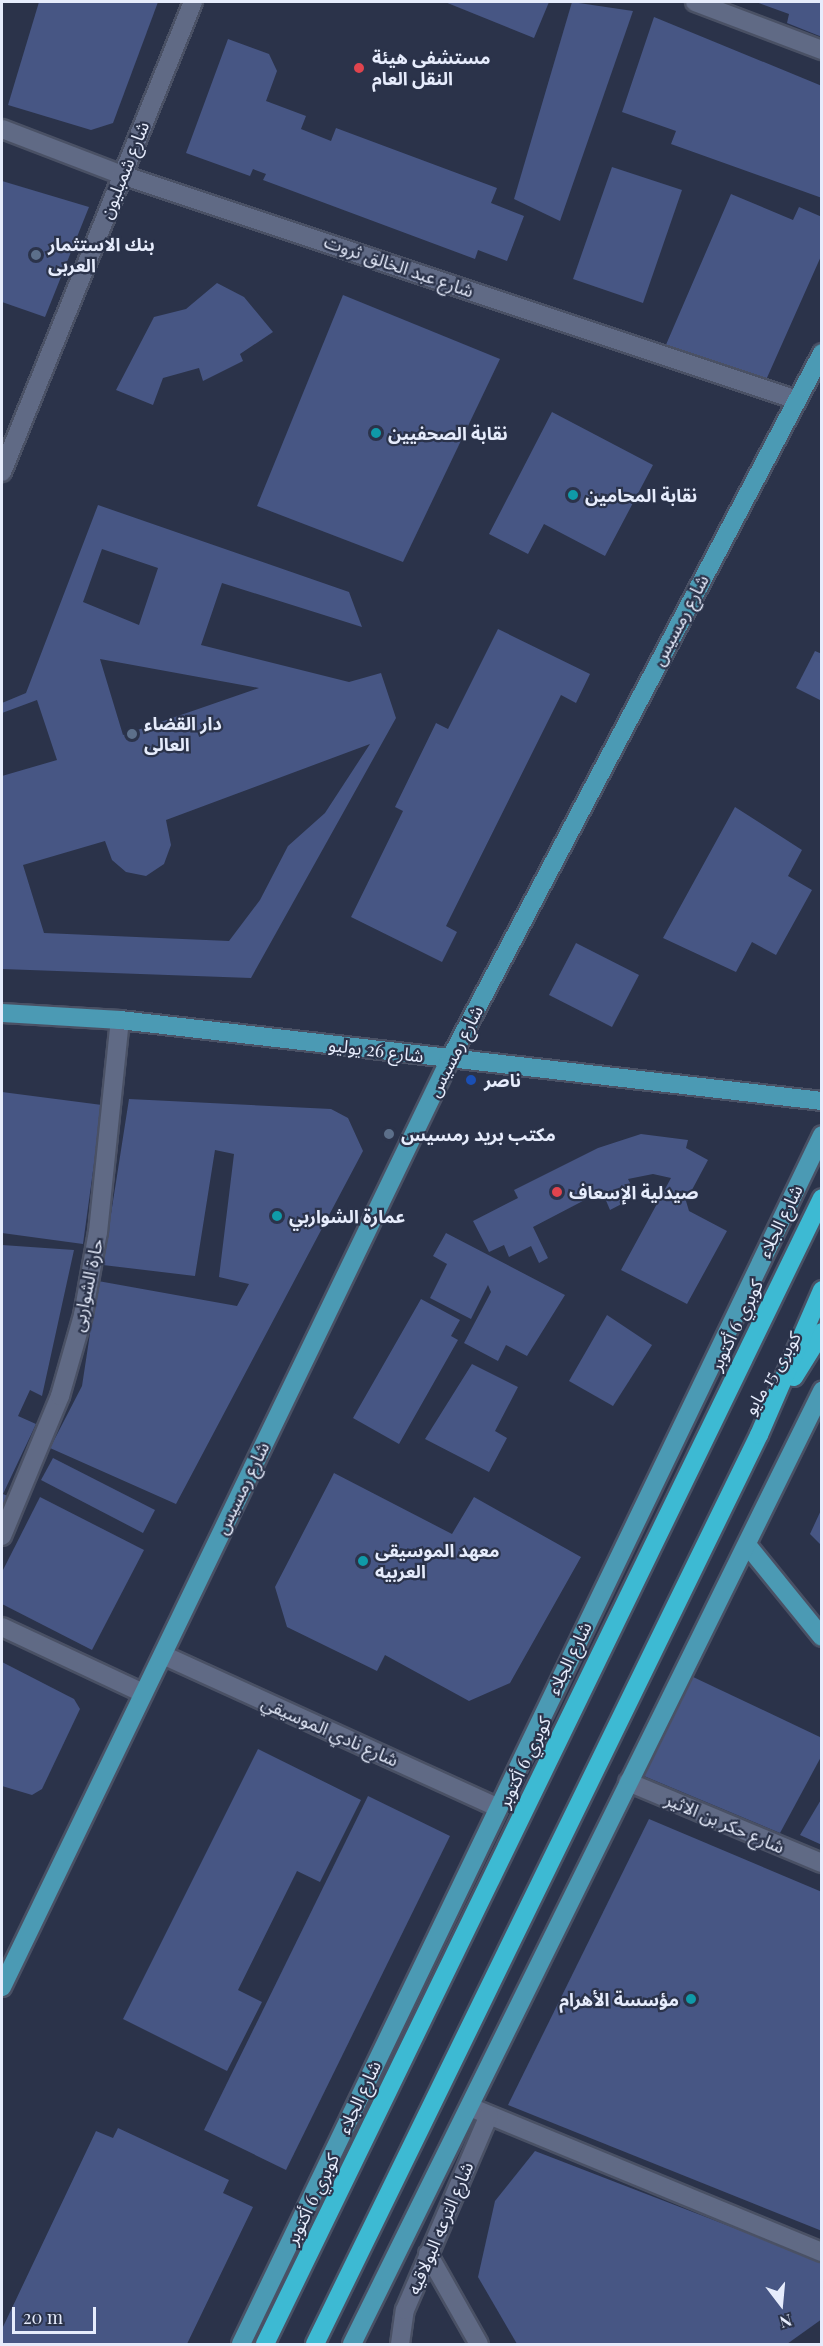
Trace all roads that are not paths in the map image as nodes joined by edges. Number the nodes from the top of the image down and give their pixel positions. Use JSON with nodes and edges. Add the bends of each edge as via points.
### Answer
{"nodes":[{"id":1,"x":192,"y":2,"type":"edge"},
{"id":2,"x":695,"y":2,"type":"edge"},
{"id":3,"x":822,"y":50,"type":"edge"},
{"id":4,"x":2,"y":129,"type":"edge"},
{"id":5,"x":122,"y":175,"type":"junction"},
{"id":6,"x":822,"y":353,"type":"edge"},
{"id":7,"x":797,"y":400,"type":"junction"},
{"id":8,"x":2,"y":472,"type":"edge"},
{"id":9,"x":2,"y":1013,"type":"edge"},
{"id":10,"x":120,"y":1020,"type":"junction"},
{"id":11,"x":450,"y":1059,"type":"junction"},
{"id":12,"x":822,"y":1101,"type":"edge"},
{"id":13,"x":822,"y":1135,"type":"edge"},
{"id":14,"x":822,"y":1198,"type":"edge"},
{"id":15,"x":822,"y":1290,"type":"edge"},
{"id":16,"x":822,"y":1332,"type":"edge"},
{"id":17,"x":822,"y":1392,"type":"edge"},
{"id":18,"x":759,"y":1435,"type":"junction"},
{"id":19,"x":2,"y":1536,"type":"edge"},
{"id":20,"x":748,"y":1546,"type":"junction"},
{"id":21,"x":2,"y":1627,"type":"edge"},
{"id":22,"x":819,"y":1630,"type":"edge"},
{"id":23,"x":163,"y":1655,"type":"junction"},
{"id":24,"x":143,"y":1693,"type":"junction"},
{"id":25,"x":628,"y":1782,"type":"junction"},
{"id":26,"x":497,"y":1807,"type":"junction"},
{"id":27,"x":822,"y":1863,"type":"edge"},
{"id":28,"x":3,"y":1980,"type":"edge"},
{"id":29,"x":470,"y":2107,"type":"junction"},
{"id":30,"x":489,"y":2115,"type":"junction"},
{"id":31,"x":822,"y":2253,"type":"edge"},
{"id":32,"x":428,"y":2254,"type":"junction"},
{"id":33,"x":241,"y":2344,"type":"edge"},
{"id":34,"x":264,"y":2344,"type":"edge"},
{"id":35,"x":315,"y":2344,"type":"edge"},
{"id":36,"x":352,"y":2344,"type":"edge"},
{"id":37,"x":400,"y":2344,"type":"edge"},
{"id":38,"x":479,"y":2344,"type":"edge"}],
"edges":[{"from":1,"to":5,"type":"street","name":"شارع شمبليون"},
{"from":2,"to":3,"type":"street"},
{"from":4,"to":5,"type":"street","name":"شارع عبد الخالق ثروت"},
{"from":5,"to":7,"type":"street","name":"شارع عبد الخالق ثروت"},
{"from":5,"to":8,"type":"street","name":"شارع شمبليون"},
{"from":6,"to":7,"type":"main road","name":"شارع رمسيس"},
{"from":7,"to":11,"type":"main road","name":"شارع رمسيس"},
{"from":9,"to":10,"type":"main road","name":"شارع 26 يوليو"},
{"from":10,"to":11,"type":"main road","name":"شارع 26 يوليو"},
{"from":10,"to":19,"type":"street","name":"حارة الشواربى","via":[[98,1232],[83,1315],[60,1396]]},
{"from":11,"to":12,"type":"main road","name":"شارع 26 يوليو"},
{"from":11,"to":23,"type":"main road","name":"شارع رمسيس"},
{"from":13,"to":26,"type":"main road","name":"شارع الجلاء"},
{"from":14,"to":34,"type":"highway","name":"كوبري 6 أكتوبر"},
{"from":15,"to":18,"type":"highway"},
{"from":16,"to":18,"type":"highway","name":"كوبرى 15 مايو"},
{"from":17,"to":20,"type":"main road"},
{"from":18,"to":35,"type":"highway"},
{"from":20,"to":22,"type":"main road"},
{"from":20,"to":25,"type":"main road"},
{"from":21,"to":24,"type":"street"},
{"from":23,"to":24,"type":"main road","name":"شارع رمسيس"},
{"from":23,"to":26,"type":"street","name":"شارع نادي الموسيقي"},
{"from":24,"to":28,"type":"main road","name":"شارع رمسيس"},
{"from":25,"to":27,"type":"street","name":"شارع حكر بن الاثير"},
{"from":25,"to":29,"type":"main road"},
{"from":26,"to":33,"type":"main road","name":"شارع الجلاء"},
{"from":29,"to":30,"type":"street"},
{"from":29,"to":36,"type":"main road"},
{"from":30,"to":31,"type":"street"},
{"from":30,"to":32,"type":"street","name":"شارع الترعه البولاقيه"},
{"from":32,"to":37,"type":"street","name":"شارع الترعه البولاقيه","via":[[405,2310]]},
{"from":32,"to":38,"type":"street"}]}
